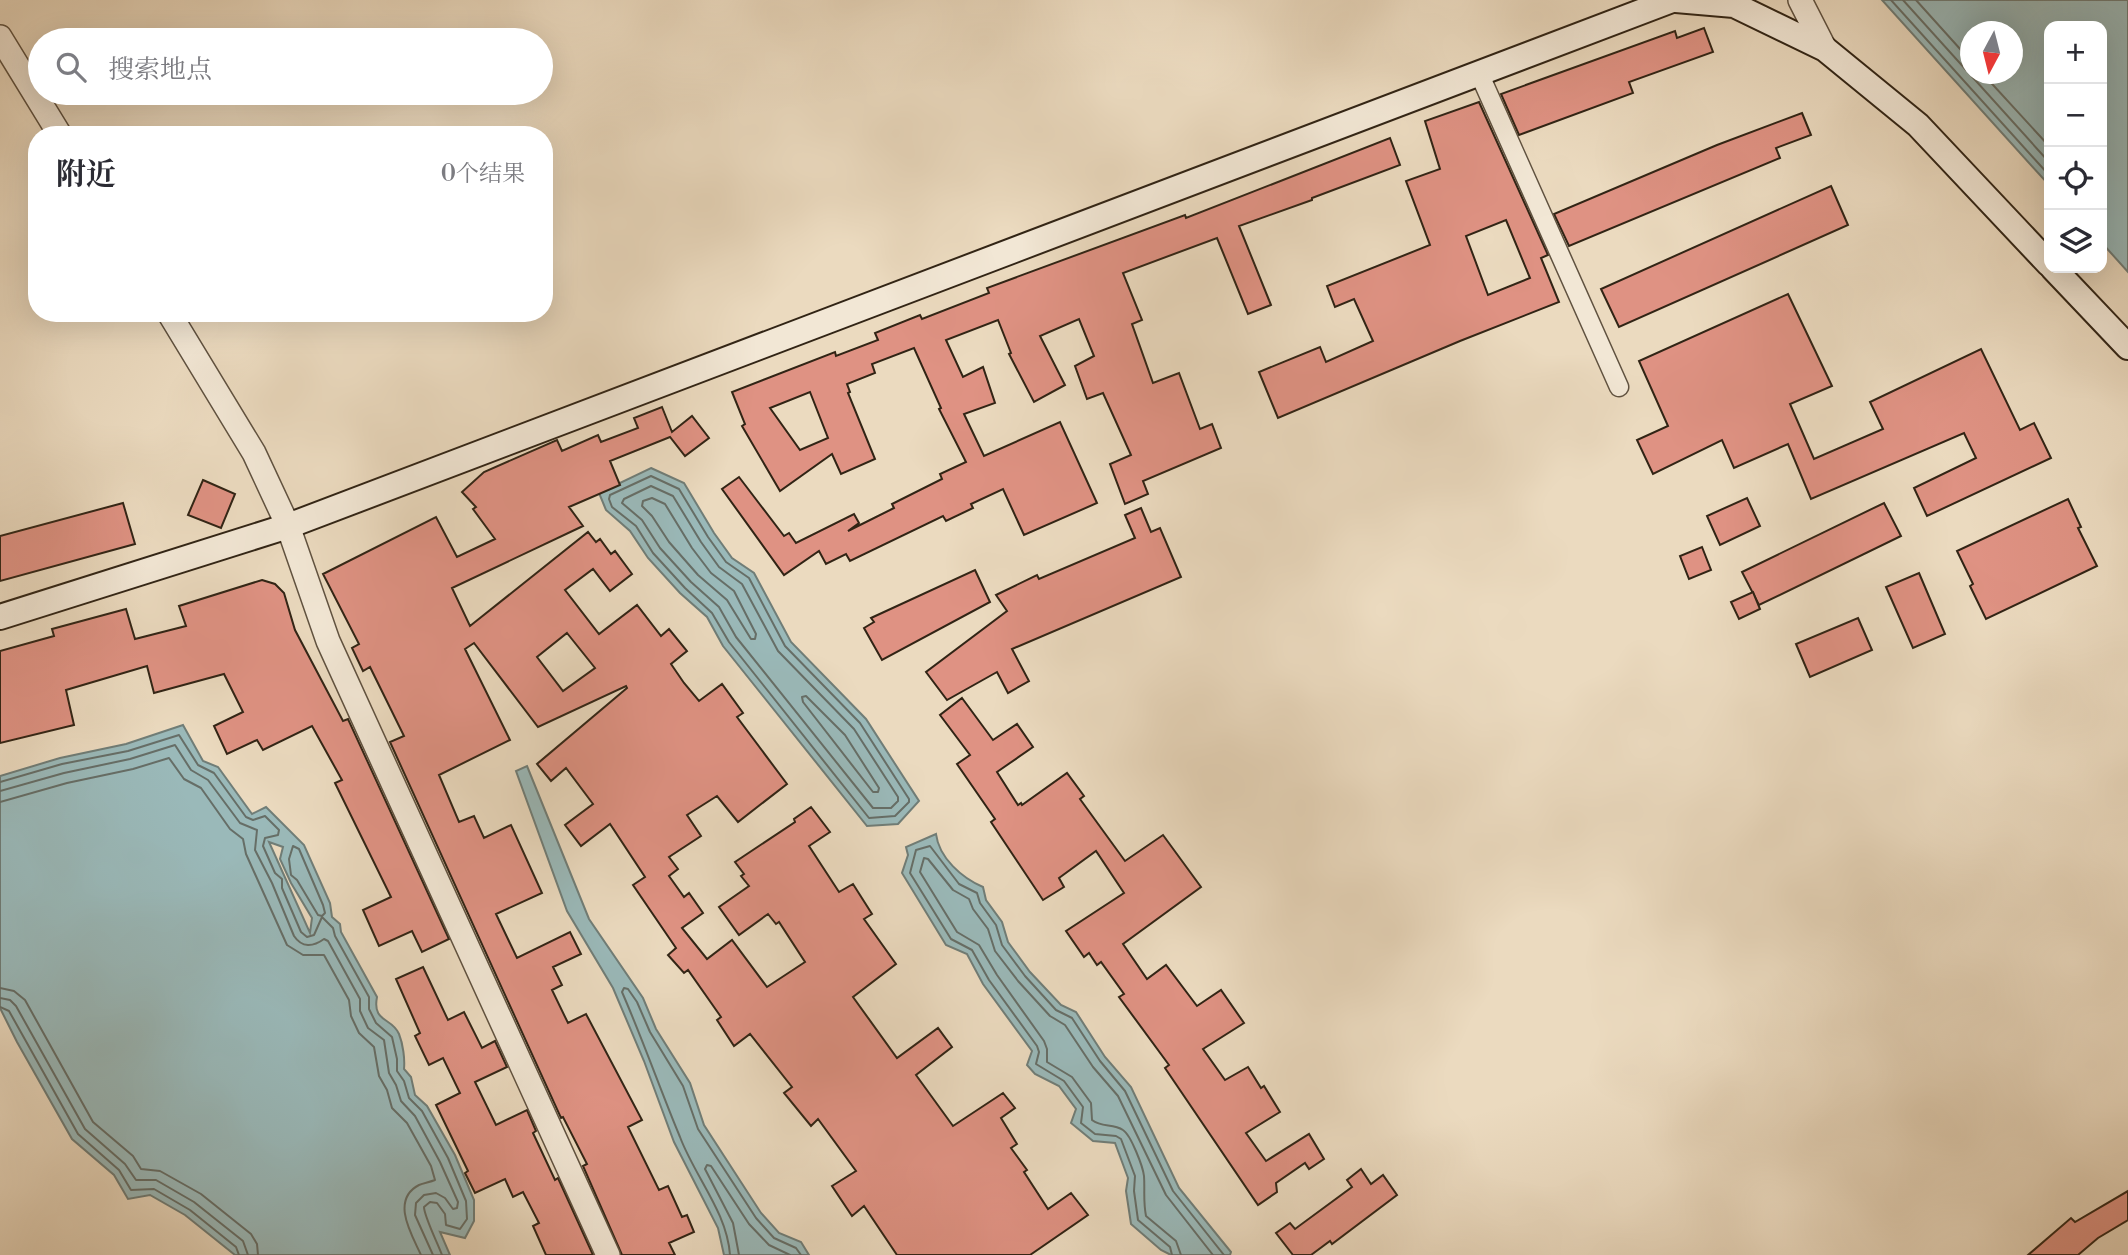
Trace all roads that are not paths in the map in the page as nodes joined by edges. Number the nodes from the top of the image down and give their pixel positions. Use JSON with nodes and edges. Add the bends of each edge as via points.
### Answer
{"nodes":[{"id":1,"x":1674,"y":0,"type":"edge"},
{"id":2,"x":1800,"y":0,"type":"edge"},
{"id":3,"x":0,"y":37,"type":"edge"},
{"id":4,"x":1825,"y":49,"type":"junction"},
{"id":5,"x":1479,"y":73,"type":"junction"},
{"id":6,"x":28,"y":83,"type":"edge"},
{"id":7,"x":42,"y":105,"type":"edge"},
{"id":8,"x":54,"y":126,"type":"edge"},
{"id":9,"x":2044,"y":259,"type":"edge"},
{"id":10,"x":2058,"y":273,"type":"edge"},
{"id":11,"x":174,"y":322,"type":"edge"},
{"id":12,"x":2128,"y":347,"type":"edge"},
{"id":13,"x":1619,"y":387,"type":"dead end"},
{"id":14,"x":288,"y":526,"type":"junction"},
{"id":15,"x":0,"y":617,"type":"edge"},
{"id":16,"x":608,"y":1255,"type":"edge"}],
"edges":[{"from":1,"to":4,"type":"main road","via":[[1734,5]]},
{"from":1,"to":5,"type":"main road"},
{"from":2,"to":4,"type":"street"},
{"from":3,"to":6,"type":"street"},
{"from":4,"to":9,"type":"main road","via":[[1918,125]]},
{"from":5,"to":13,"type":"street"},
{"from":5,"to":14,"type":"main road"},
{"from":7,"to":8,"type":"street"},
{"from":10,"to":12,"type":"main road"},
{"from":11,"to":14,"type":"street","via":[[254,453]]},
{"from":14,"to":15,"type":"main road"},
{"from":14,"to":16,"type":"street","via":[[328,641]]}]}
